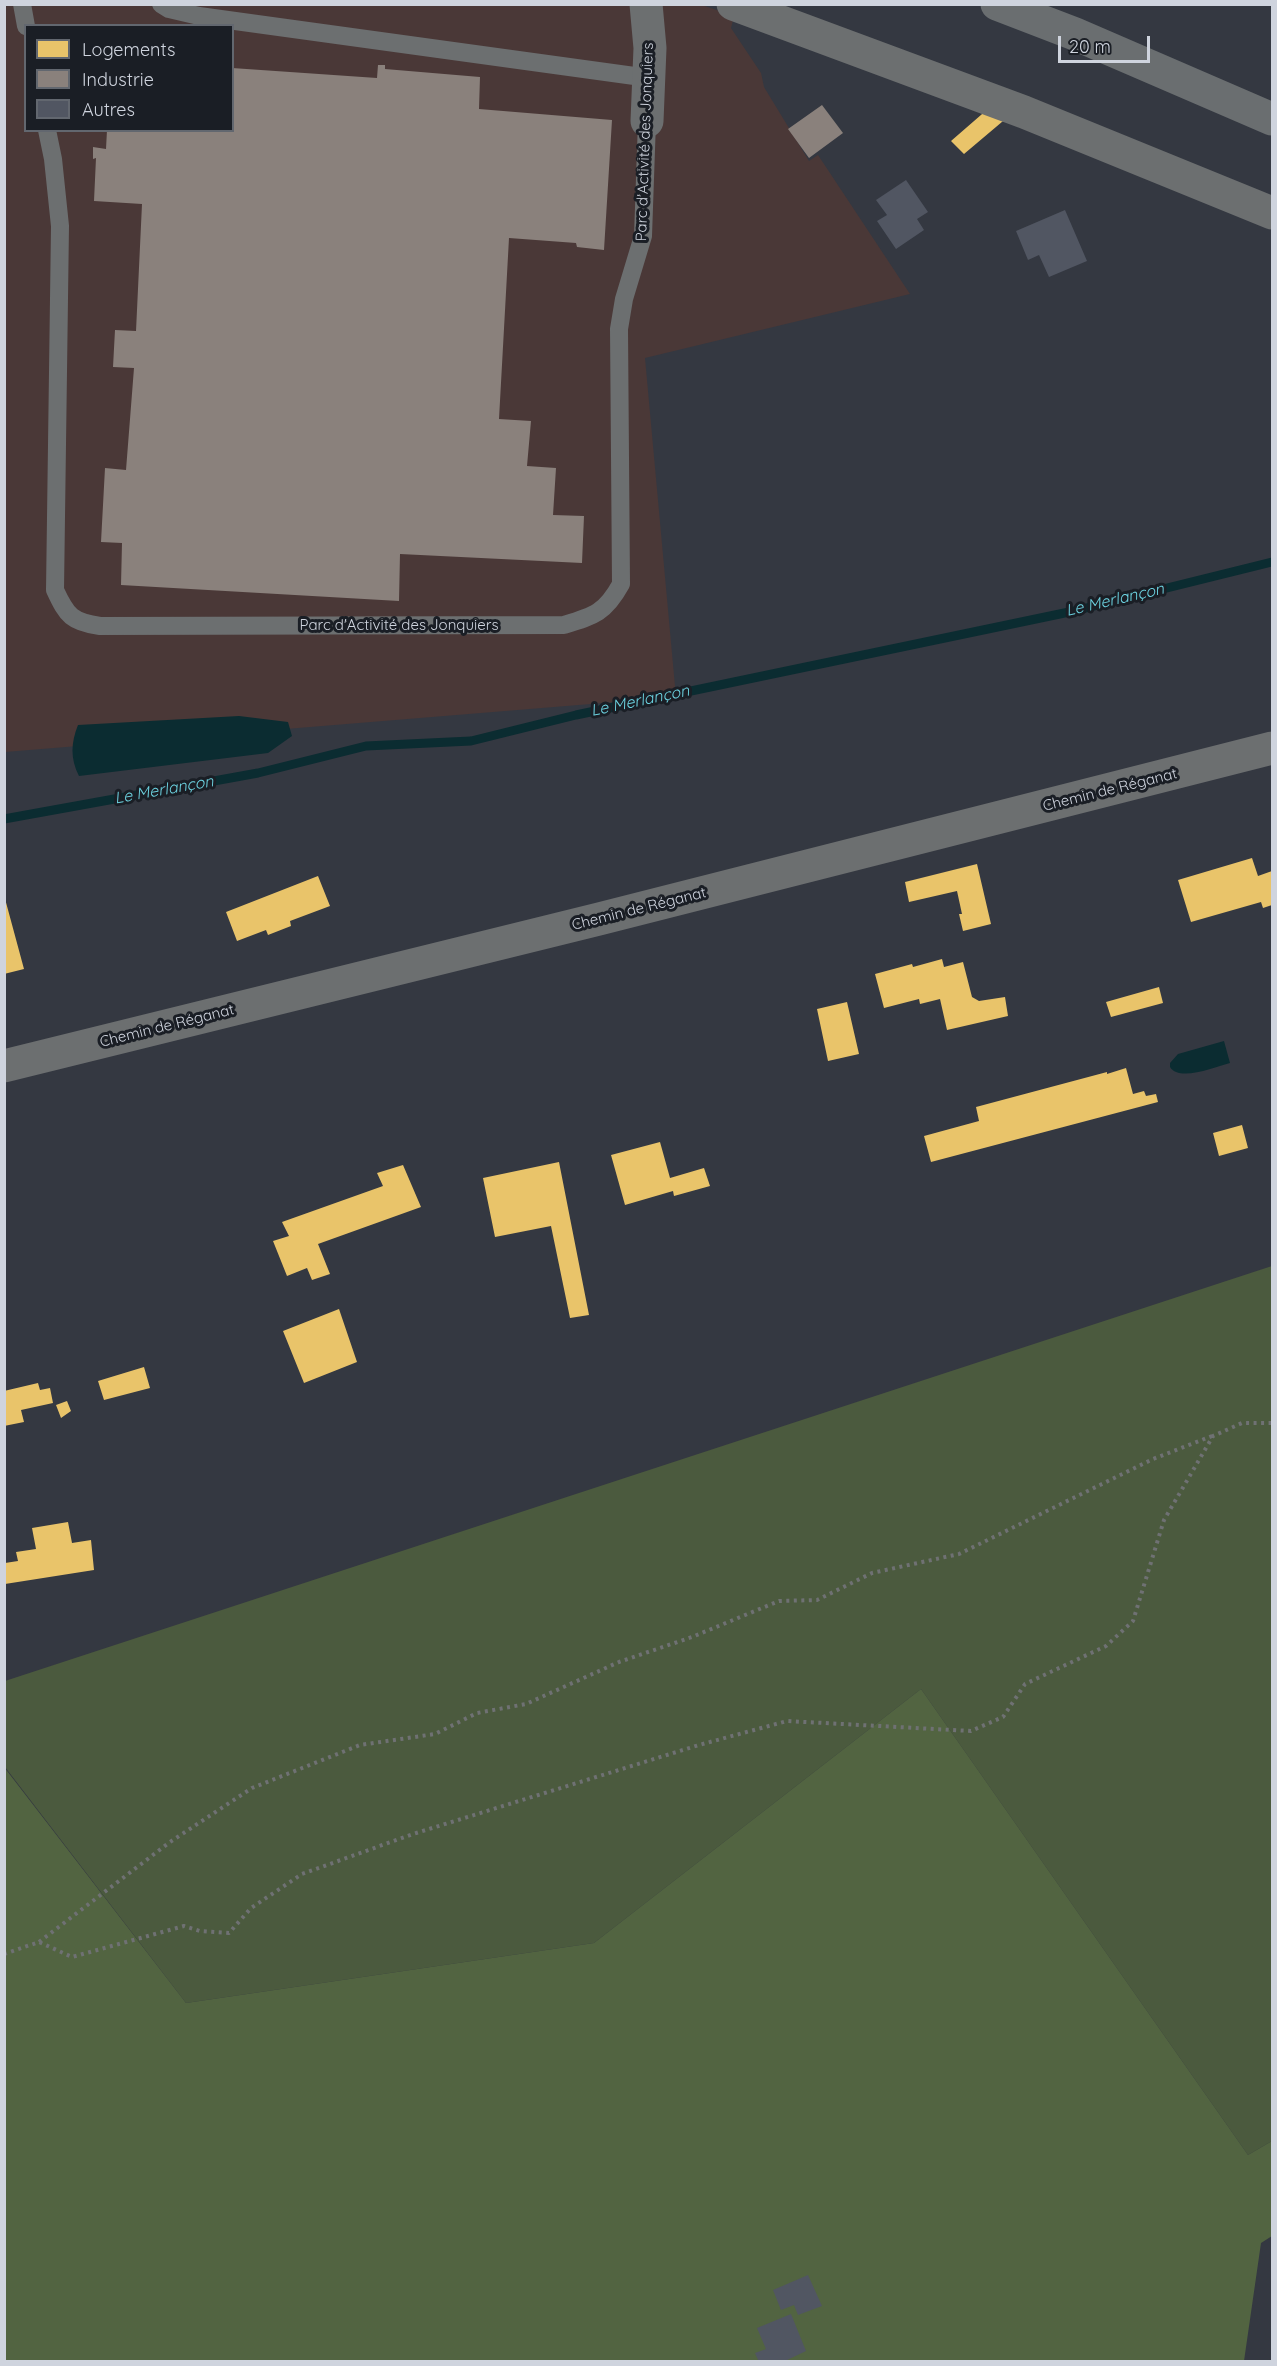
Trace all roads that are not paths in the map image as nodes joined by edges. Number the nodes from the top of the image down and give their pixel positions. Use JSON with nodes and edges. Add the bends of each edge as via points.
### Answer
{"nodes":[{"id":1,"x":22,"y":4,"type":"edge"},
{"id":2,"x":161,"y":4,"type":"edge"},
{"id":3,"x":646,"y":4,"type":"edge"},
{"id":4,"x":733,"y":4,"type":"edge"},
{"id":5,"x":997,"y":4,"type":"edge"},
{"id":6,"x":26,"y":24,"type":"edge"},
{"id":7,"x":649,"y":78,"type":"junction"},
{"id":8,"x":1272,"y":119,"type":"edge"},
{"id":9,"x":647,"y":121,"type":"joint"},
{"id":10,"x":47,"y":132,"type":"edge"},
{"id":11,"x":1272,"y":213,"type":"edge"},
{"id":12,"x":1272,"y":748,"type":"edge"},
{"id":13,"x":4,"y":1066,"type":"edge"}],
"edges":[{"from":1,"to":6,"type":"lane"},
{"from":2,"to":7,"type":"lane","via":[[199,16]]},
{"from":3,"to":7,"type":"street","name":"Parc d'Activité des Jonquiers"},
{"from":4,"to":11,"type":"street","via":[[1024,112]]},
{"from":5,"to":8,"type":"highway"},
{"from":7,"to":9,"type":"street","name":"Parc d'Activité des Jonquiers"},
{"from":9,"to":10,"type":"lane","name":"Parc d'Activité des Jonquiers","via":[[643,236],[619,329],[621,585],[611,602],[590,617],[564,625],[100,626],[80,623],[63,608],[55,590],[60,226]]},
{"from":12,"to":13,"type":"street","name":"Chemin de Réganat"}]}
